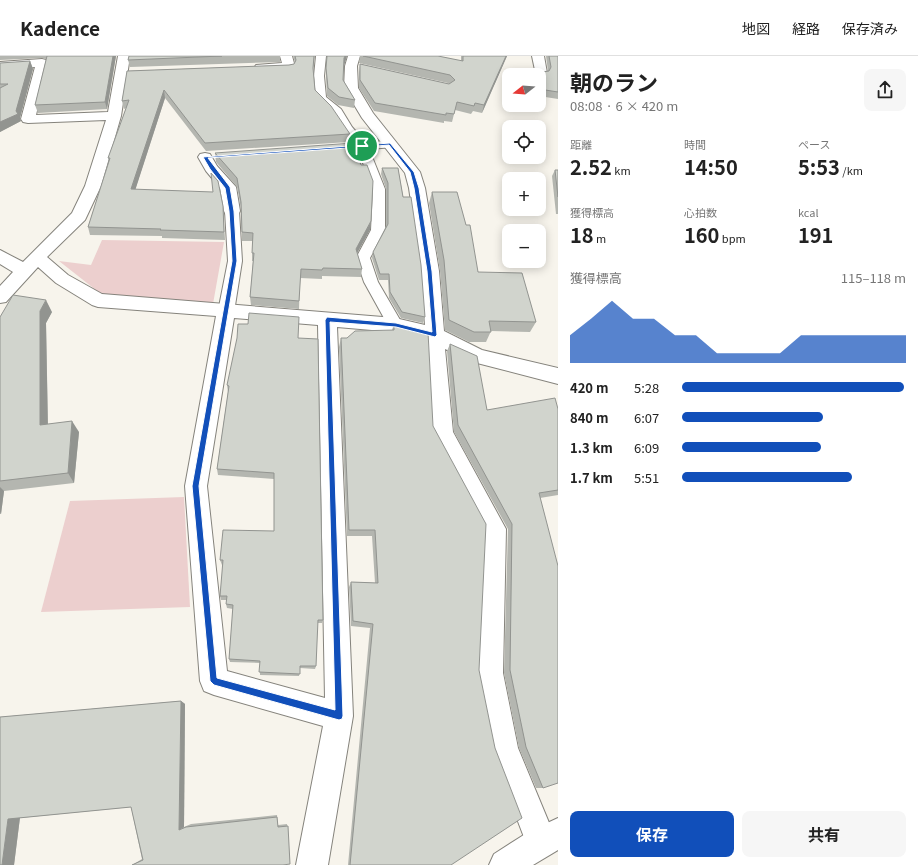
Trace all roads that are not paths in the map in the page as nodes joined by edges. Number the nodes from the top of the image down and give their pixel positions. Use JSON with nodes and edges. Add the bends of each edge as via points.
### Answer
{"nodes":[{"id":1,"x":124,"y":56,"type":"edge"},
{"id":2,"x":286,"y":56,"type":"edge"},
{"id":3,"x":321,"y":56,"type":"edge"},
{"id":4,"x":538,"y":56,"type":"edge"},
{"id":5,"x":354,"y":63,"type":"edge"},
{"id":6,"x":0,"y":66,"type":"edge"},
{"id":7,"x":249,"y":68,"type":"edge"},
{"id":8,"x":540,"y":68,"type":"edge"},
{"id":9,"x":137,"y":72,"type":"edge"},
{"id":10,"x":121,"y":73,"type":"junction"},
{"id":11,"x":114,"y":116,"type":"junction"},
{"id":12,"x":390,"y":144,"type":"junction"},
{"id":13,"x":362,"y":146,"type":"junction"},
{"id":14,"x":339,"y":148,"type":"edge"},
{"id":15,"x":221,"y":156,"type":"edge"},
{"id":16,"x":205,"y":157,"type":"joint"},
{"id":17,"x":232,"y":211,"type":"joint"},
{"id":18,"x":0,"y":256,"type":"edge"},
{"id":19,"x":31,"y":263,"type":"junction"},
{"id":20,"x":0,"y":297,"type":"edge"},
{"id":21,"x":226,"y":312,"type":"junction"},
{"id":22,"x":327,"y":320,"type":"junction"},
{"id":23,"x":396,"y":325,"type":"junction"},
{"id":24,"x":435,"y":335,"type":"junction"},
{"id":25,"x":558,"y":376,"type":"edge"},
{"id":26,"x":339,"y":716,"type":"junction"},
{"id":27,"x":550,"y":837,"type":"edge"},
{"id":28,"x":312,"y":865,"type":"edge"},
{"id":29,"x":506,"y":865,"type":"edge"}],
"edges":[{"from":1,"to":10,"type":"street"},
{"from":2,"to":7,"type":"street","via":[[289,67]]},
{"from":3,"to":13,"type":"lane","via":[[321,98],[337,111],[347,129]]},
{"from":4,"to":8,"type":"street"},
{"from":5,"to":12,"type":"street","via":[[351,88],[367,115]]},
{"from":6,"to":11,"type":"street","via":[[42,63],[28,119]]},
{"from":9,"to":10,"type":"street"},
{"from":10,"to":11,"type":"street"},
{"from":11,"to":19,"type":"street","via":[[93,186],[79,216]]},
{"from":12,"to":13,"type":"lane"},
{"from":12,"to":24,"type":"street","via":[[412,172],[416,188],[430,271]]},
{"from":13,"to":14,"type":"lane"},
{"from":13,"to":23,"type":"lane","via":[[379,189],[378,230],[363,258],[371,282]]},
{"from":15,"to":16,"type":"lane"},
{"from":16,"to":17,"type":"street","via":[[228,187]]},
{"from":17,"to":21,"type":"lane","via":[[234,261]]},
{"from":18,"to":19,"type":"street"},
{"from":19,"to":20,"type":"street"},
{"from":19,"to":21,"type":"street","via":[[98,300]]},
{"from":21,"to":22,"type":"street"},
{"from":21,"to":26,"type":"street","via":[[196,486],[214,681]]},
{"from":22,"to":23,"type":"street"},
{"from":22,"to":26,"type":"street"},
{"from":23,"to":24,"type":"street"},
{"from":24,"to":25,"type":"street","via":[[477,356]]},
{"from":24,"to":27,"type":"street","via":[[442,432],[494,529],[489,673],[504,748]]},
{"from":26,"to":28,"type":"street"},
{"from":27,"to":29,"type":"street"}]}
